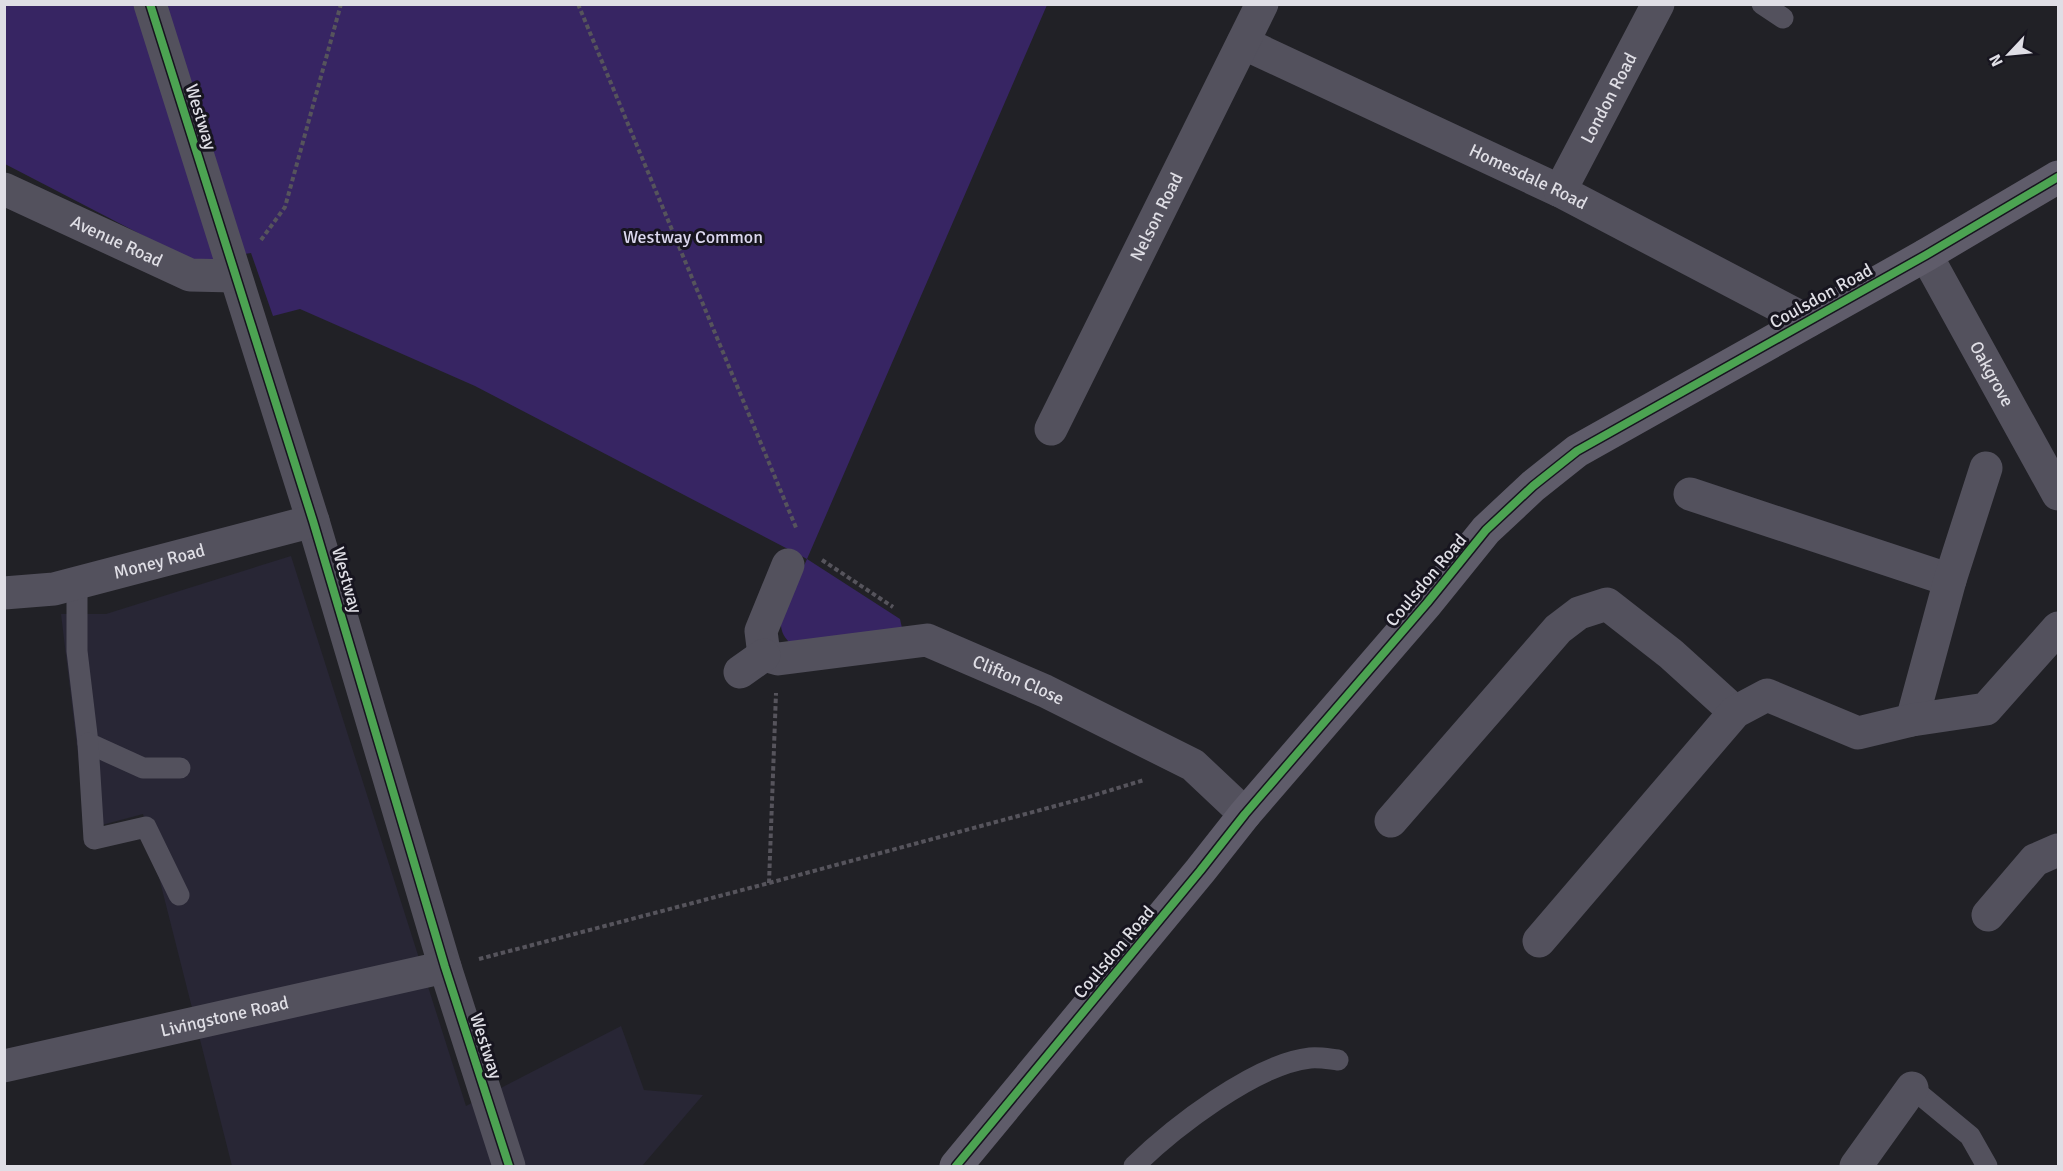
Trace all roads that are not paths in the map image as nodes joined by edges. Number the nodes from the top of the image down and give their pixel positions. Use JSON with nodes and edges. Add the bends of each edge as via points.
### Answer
{"nodes":[{"id":1,"x":150,"y":4,"type":"edge"},
{"id":2,"x":1262,"y":4,"type":"edge"},
{"id":3,"x":1658,"y":4,"type":"edge"},
{"id":4,"x":1762,"y":4,"type":"edge"},
{"id":5,"x":1783,"y":18,"type":"dead end"},
{"id":6,"x":1243,"y":43,"type":"junction"},
{"id":7,"x":2058,"y":177,"type":"edge"},
{"id":8,"x":4,"y":189,"type":"edge"},
{"id":9,"x":1560,"y":191,"type":"junction"},
{"id":10,"x":1926,"y":255,"type":"junction"},
{"id":11,"x":235,"y":276,"type":"junction"},
{"id":12,"x":1808,"y":321,"type":"junction"},
{"id":13,"x":1051,"y":429,"type":"dead end"},
{"id":14,"x":1986,"y":468,"type":"dead end"},
{"id":15,"x":1690,"y":494,"type":"dead end"},
{"id":16,"x":2058,"y":494,"type":"edge"},
{"id":17,"x":313,"y":521,"type":"junction"},
{"id":18,"x":802,"y":553,"type":"road end"},
{"id":19,"x":1950,"y":580,"type":"junction"},
{"id":20,"x":77,"y":583,"type":"junction"},
{"id":21,"x":4,"y":593,"type":"edge"},
{"id":22,"x":2058,"y":628,"type":"edge"},
{"id":23,"x":1735,"y":712,"type":"junction"},
{"id":24,"x":1912,"y":720,"type":"junction"},
{"id":25,"x":88,"y":743,"type":"junction"},
{"id":26,"x":180,"y":768,"type":"dead end"},
{"id":27,"x":1245,"y":814,"type":"junction"},
{"id":28,"x":1391,"y":821,"type":"dead end"},
{"id":29,"x":2058,"y":850,"type":"edge"},
{"id":30,"x":179,"y":895,"type":"dead end"},
{"id":31,"x":1988,"y":915,"type":"dead end"},
{"id":32,"x":1539,"y":940,"type":"dead end"},
{"id":33,"x":445,"y":967,"type":"junction"},
{"id":34,"x":1338,"y":1060,"type":"dead end"},
{"id":35,"x":4,"y":1066,"type":"edge"},
{"id":36,"x":1912,"y":1088,"type":"joint"},
{"id":37,"x":509,"y":1167,"type":"edge"},
{"id":38,"x":956,"y":1167,"type":"edge"},
{"id":39,"x":1134,"y":1167,"type":"edge"},
{"id":40,"x":1856,"y":1167,"type":"edge"},
{"id":41,"x":1987,"y":1167,"type":"edge"}],
"edges":[{"from":1,"to":11,"type":"street","name":"Westway"},
{"from":2,"to":6,"type":"street","name":"Nelson Road"},
{"from":3,"to":9,"type":"street","name":"London Road"},
{"from":4,"to":5,"type":"lane"},
{"from":6,"to":9,"type":"street","name":"Homesdale Road"},
{"from":6,"to":13,"type":"street","name":"Nelson Road"},
{"from":7,"to":10,"type":"street","name":"Coulsdon Road"},
{"from":8,"to":11,"type":"street","name":"Avenue Road","via":[[190,276]]},
{"from":9,"to":12,"type":"street","name":"Homesdale Road"},
{"from":10,"to":12,"type":"street","name":"Coulsdon Road"},
{"from":10,"to":16,"type":"street","name":"Oakgrove"},
{"from":11,"to":17,"type":"street","name":"Westway"},
{"from":12,"to":27,"type":"street","name":"Coulsdon Road","via":[[1577,452],[1533,486],[1486,530]]},
{"from":14,"to":19,"type":"street"},
{"from":15,"to":19,"type":"street"},
{"from":17,"to":20,"type":"street","name":"Money Road"},
{"from":17,"to":33,"type":"street","name":"Westway"},
{"from":18,"to":27,"type":"street","name":"Clifton Close","via":[[761,631],[761,662],[927,640],[1044,691],[1193,765]]},
{"from":19,"to":24,"type":"street"},
{"from":20,"to":21,"type":"street","name":"Money Road"},
{"from":20,"to":25,"type":"lane","via":[[77,651]]},
{"from":22,"to":24,"type":"street","via":[[1986,708]]},
{"from":23,"to":24,"type":"street","via":[[1767,695],[1858,733]]},
{"from":23,"to":28,"type":"street","via":[[1671,654],[1606,604],[1579,613],[1558,629]]},
{"from":23,"to":32,"type":"street"},
{"from":25,"to":26,"type":"lane","via":[[143,768]]},
{"from":25,"to":30,"type":"lane","via":[[94,838],[146,827]]},
{"from":27,"to":38,"type":"street","name":"Coulsdon Road"},
{"from":29,"to":31,"type":"street","via":[[2036,860]]},
{"from":33,"to":35,"type":"street","name":"Livingstone Road"},
{"from":33,"to":37,"type":"street","name":"Westway"},
{"from":34,"to":39,"type":"lane","via":[[1311,1058],[1243,1083],[1211,1103]]},
{"from":36,"to":40,"type":"street"},
{"from":36,"to":41,"type":"lane","via":[[1970,1136]]}]}
